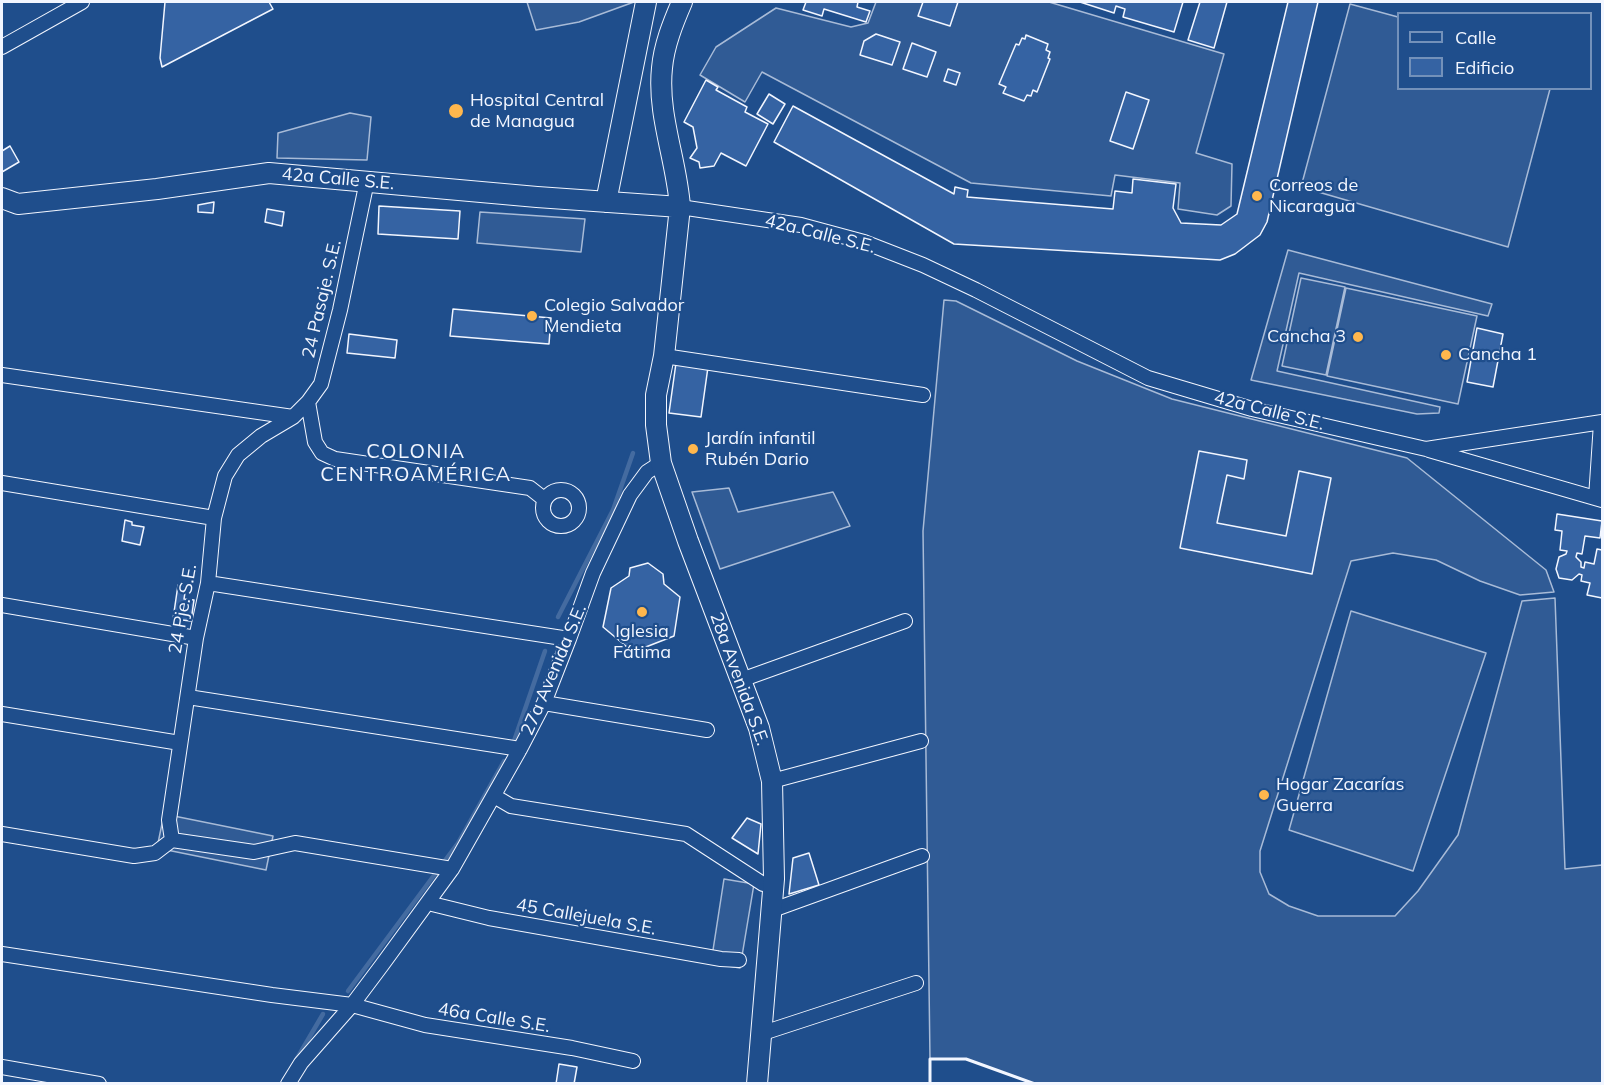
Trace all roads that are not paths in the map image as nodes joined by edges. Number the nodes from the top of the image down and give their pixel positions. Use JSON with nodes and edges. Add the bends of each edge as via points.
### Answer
{"nodes":[{"id":1,"x":82,"y":2,"type":"edge"},
{"id":2,"x":646,"y":2,"type":"edge"},
{"id":3,"x":682,"y":2,"type":"edge"},
{"id":4,"x":2,"y":47,"type":"edge"},
{"id":5,"x":367,"y":181,"type":"junction"},
{"id":6,"x":606,"y":202,"type":"junction"},
{"id":7,"x":7,"y":204,"type":"edge"},
{"id":8,"x":681,"y":207,"type":"junction"},
{"id":9,"x":664,"y":356,"type":"junction"},
{"id":10,"x":2,"y":375,"type":"edge"},
{"id":11,"x":924,"y":395,"type":"dead end"},
{"id":12,"x":308,"y":402,"type":"junction"},
{"id":13,"x":293,"y":417,"type":"junction"},
{"id":14,"x":1602,"y":423,"type":"edge"},
{"id":15,"x":1426,"y":449,"type":"junction"},
{"id":16,"x":661,"y":463,"type":"junction"},
{"id":17,"x":2,"y":483,"type":"edge"},
{"id":18,"x":544,"y":499,"type":"dead end"},
{"id":19,"x":1599,"y":499,"type":"edge"},
{"id":20,"x":214,"y":519,"type":"junction"},
{"id":21,"x":208,"y":583,"type":"junction"},
{"id":22,"x":2,"y":605,"type":"edge"},
{"id":23,"x":905,"y":621,"type":"dead end"},
{"id":24,"x":196,"y":638,"type":"junction"},
{"id":25,"x":569,"y":639,"type":"junction"},
{"id":26,"x":741,"y":680,"type":"junction"},
{"id":27,"x":188,"y":697,"type":"junction"},
{"id":28,"x":544,"y":703,"type":"junction"},
{"id":29,"x":2,"y":714,"type":"edge"},
{"id":30,"x":707,"y":730,"type":"dead end"},
{"id":31,"x":921,"y":741,"type":"dead end"},
{"id":32,"x":180,"y":743,"type":"junction"},
{"id":33,"x":519,"y":749,"type":"junction"},
{"id":34,"x":772,"y":781,"type":"junction"},
{"id":35,"x":494,"y":796,"type":"junction"},
{"id":36,"x":2,"y":834,"type":"edge"},
{"id":37,"x":172,"y":840,"type":"junction"},
{"id":38,"x":921,"y":856,"type":"dead end"},
{"id":39,"x":448,"y":868,"type":"junction"},
{"id":40,"x":763,"y":884,"type":"dead end"},
{"id":41,"x":428,"y":903,"type":"junction"},
{"id":42,"x":770,"y":911,"type":"junction"},
{"id":43,"x":2,"y":954,"type":"edge"},
{"id":44,"x":739,"y":960,"type":"dead end"},
{"id":45,"x":916,"y":983,"type":"dead end"},
{"id":46,"x":349,"y":1004,"type":"junction"},
{"id":47,"x":760,"y":1034,"type":"junction"},
{"id":48,"x":633,"y":1061,"type":"dead end"},
{"id":49,"x":2,"y":1067,"type":"edge"},
{"id":50,"x":99,"y":1083,"type":"edge"},
{"id":51,"x":288,"y":1083,"type":"edge"},
{"id":52,"x":757,"y":1083,"type":"edge"}],
"edges":[{"from":1,"to":4,"type":"street"},
{"from":2,"to":6,"type":"street"},
{"from":3,"to":8,"type":"street","via":[[662,71],[665,118]]},
{"from":5,"to":6,"type":"street","name":"42a Calle S.E."},
{"from":5,"to":7,"type":"street","name":"42a Calle S.E.","via":[[269,173]]},
{"from":5,"to":12,"type":"street","name":"24 Pasaje. S.E.","via":[[321,384]]},
{"from":6,"to":8,"type":"street","name":"42a Calle S.E."},
{"from":8,"to":9,"type":"street"},
{"from":8,"to":15,"type":"street","name":"42a Calle S.E.","via":[[801,225],[864,242],[955,280],[1148,378],[1252,409]]},
{"from":9,"to":11,"type":"street"},
{"from":9,"to":16,"type":"street","via":[[656,395]]},
{"from":10,"to":13,"type":"street"},
{"from":12,"to":13,"type":"street","name":"24 Pasaje. S.E."},
{"from":12,"to":18,"type":"street","via":[[315,442],[322,453],[334,459],[530,488]]},
{"from":13,"to":20,"type":"street","name":"24 Pje. S.E.","via":[[238,455],[225,476]]},
{"from":14,"to":15,"type":"street","name":"42a Calle S.E."},
{"from":14,"to":19,"type":"street"},
{"from":15,"to":19,"type":"street"},
{"from":16,"to":25,"type":"street","name":"27a Avenida S.E.","via":[[647,472],[630,495],[592,573]]},
{"from":16,"to":26,"type":"street","name":"28a Avenida S.E."},
{"from":17,"to":20,"type":"street"},
{"from":20,"to":21,"type":"street","name":"24 Pje. S.E."},
{"from":21,"to":24,"type":"street","name":"24 Pje. S.E."},
{"from":21,"to":25,"type":"street"},
{"from":22,"to":24,"type":"street"},
{"from":23,"to":26,"type":"street"},
{"from":24,"to":27,"type":"street","name":"24 Pje. S.E."},
{"from":25,"to":28,"type":"street","name":"27a Avenida S.E."},
{"from":26,"to":34,"type":"street","name":"28a Avenida S.E.","via":[[759,728]]},
{"from":27,"to":32,"type":"street","name":"24 Pje. S.E."},
{"from":27,"to":33,"type":"street"},
{"from":28,"to":30,"type":"street"},
{"from":28,"to":33,"type":"street","name":"27a Avenida S.E."},
{"from":29,"to":32,"type":"street"},
{"from":31,"to":34,"type":"street"},
{"from":32,"to":37,"type":"street","name":"24 Pje. S.E.","via":[[169,820]]},
{"from":33,"to":35,"type":"street","name":"27a Avenida S.E."},
{"from":34,"to":42,"type":"street","name":"28a Avenida S.E.","via":[[774,879]]},
{"from":35,"to":39,"type":"street","name":"27a Avenida S.E."},
{"from":35,"to":40,"type":"street","via":[[511,806],[686,834]]},
{"from":36,"to":37,"type":"street","via":[[134,856],[155,852]]},
{"from":37,"to":39,"type":"street","via":[[254,852],[295,843]]},
{"from":38,"to":42,"type":"street"},
{"from":39,"to":41,"type":"street","name":"27a Avenida S.E."},
{"from":41,"to":44,"type":"street","name":"45 Callejuela S.E.","via":[[489,918]]},
{"from":41,"to":46,"type":"street","name":"27a Avenida S.E."},
{"from":42,"to":47,"type":"street","name":"28a Avenida S.E."},
{"from":43,"to":46,"type":"street","name":"46a Calle S.E."},
{"from":45,"to":47,"type":"street"},
{"from":46,"to":48,"type":"street","name":"46a Calle S.E.","via":[[425,1025]]},
{"from":46,"to":51,"type":"street","name":"27a Avenida S.E."},
{"from":47,"to":52,"type":"street","name":"28a Avenida S.E."},
{"from":49,"to":50,"type":"street"}]}
